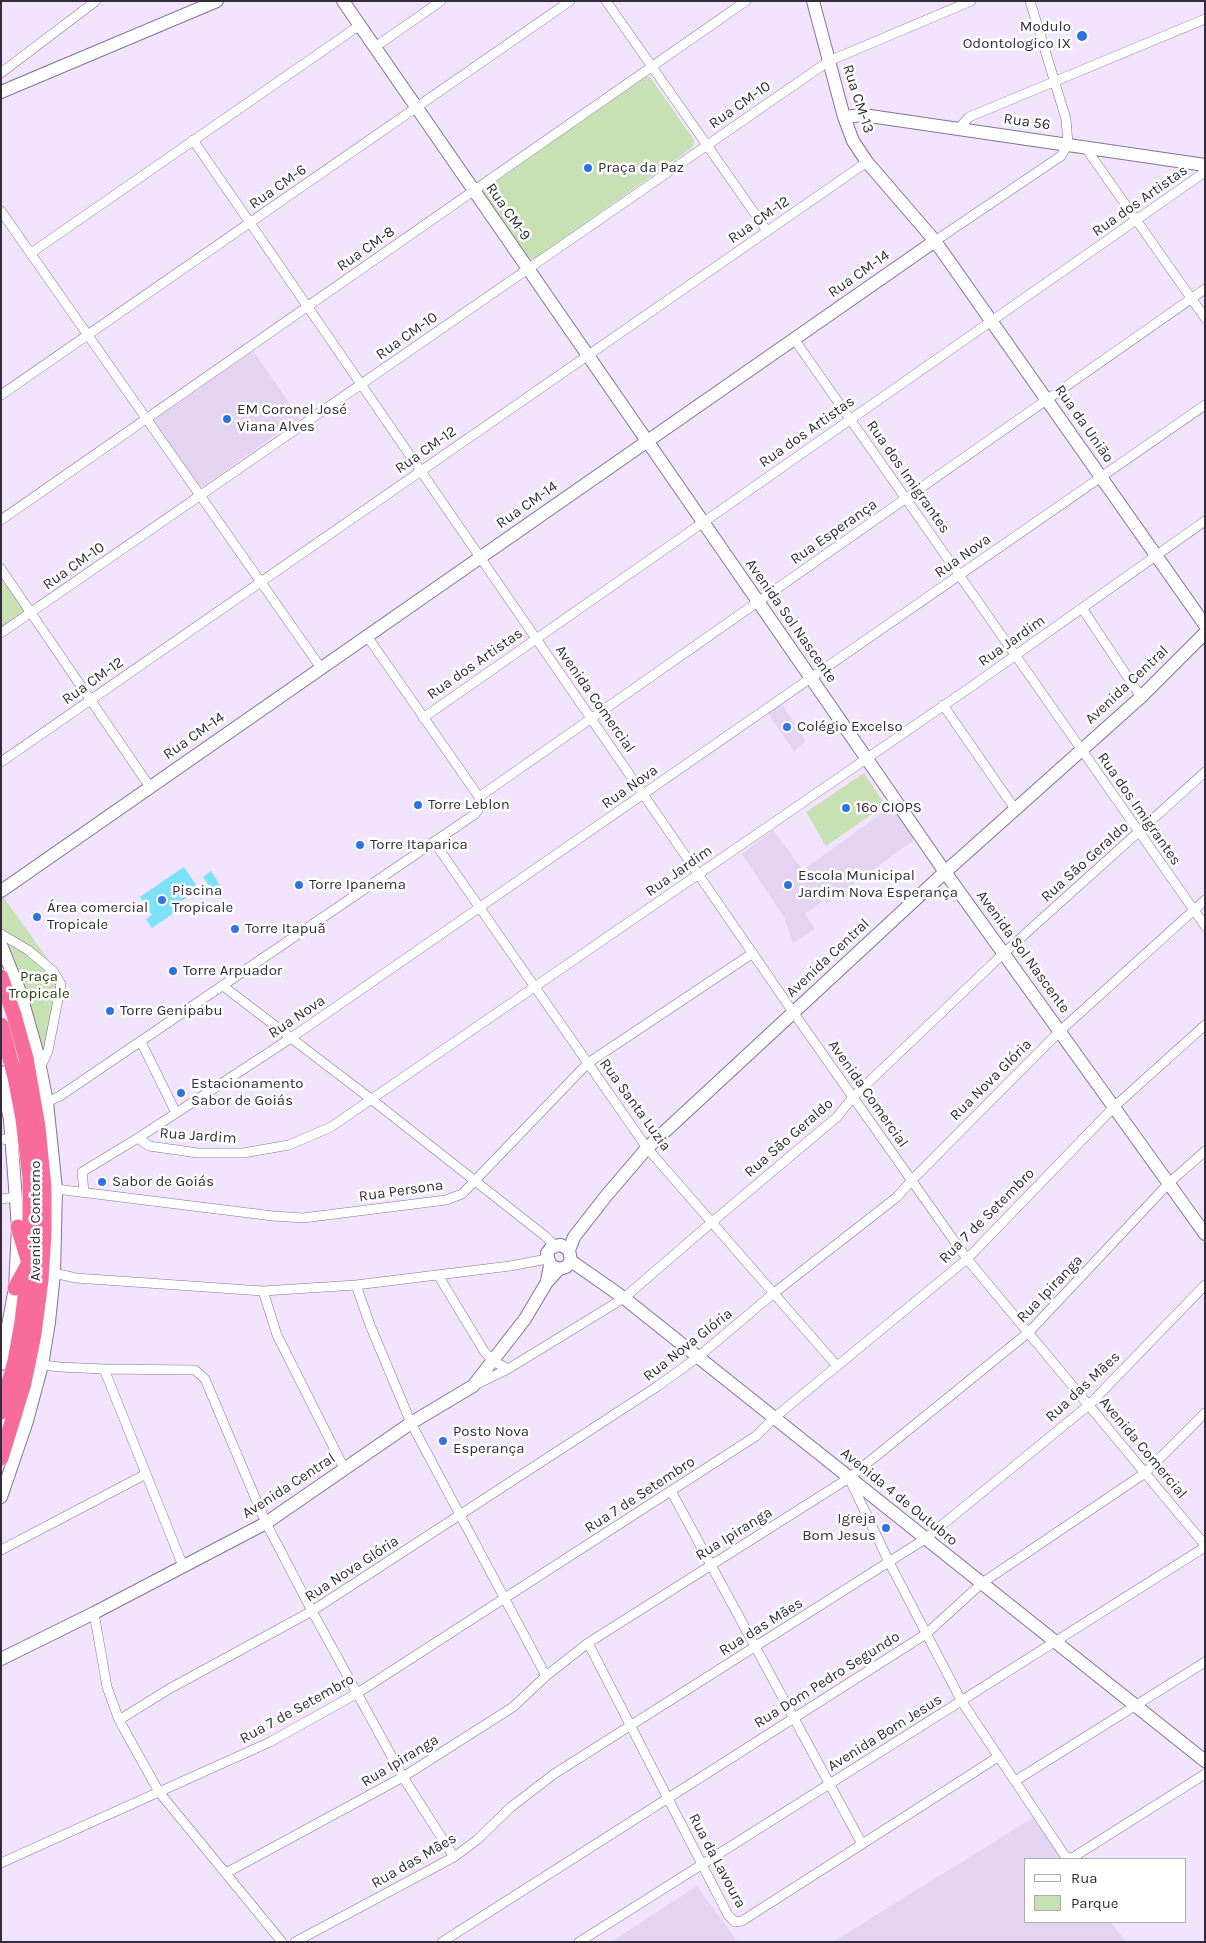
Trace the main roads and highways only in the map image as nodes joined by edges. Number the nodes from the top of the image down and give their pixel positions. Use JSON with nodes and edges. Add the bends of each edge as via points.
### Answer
{"nodes":[{"id":1,"x":1,"y":977,"type":"edge"},
{"id":2,"x":1,"y":1025,"type":"edge"},
{"id":3,"x":18,"y":1227,"type":"road end"},
{"id":4,"x":29,"y":1263,"type":"junction"},
{"id":5,"x":15,"y":1288,"type":"road end"},
{"id":6,"x":1,"y":1412,"type":"edge"},
{"id":7,"x":1,"y":1458,"type":"edge"}],
"edges":[{"from":1,"to":7,"type":"highway","via":[[26,1058],[38,1127],[44,1187],[44,1233],[34,1334],[24,1382]]},
{"from":2,"to":4,"type":"highway","via":[[15,1077],[28,1152]]},
{"from":3,"to":4,"type":"highway"},
{"from":4,"to":5,"type":"highway"},
{"from":4,"to":6,"type":"highway","via":[[15,1361]]}]}
